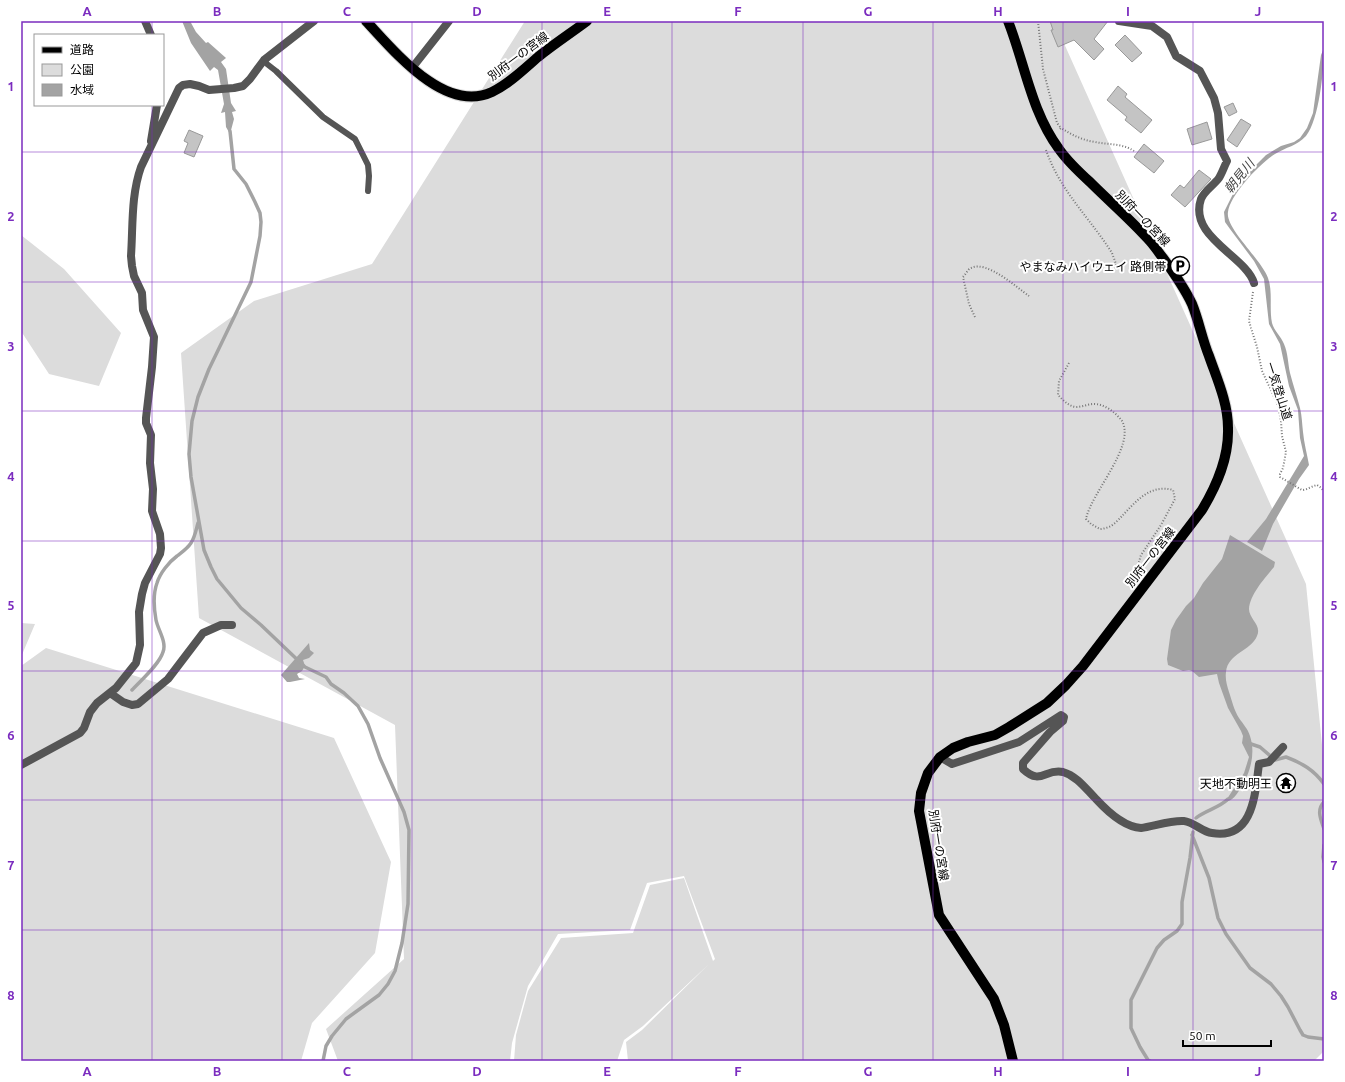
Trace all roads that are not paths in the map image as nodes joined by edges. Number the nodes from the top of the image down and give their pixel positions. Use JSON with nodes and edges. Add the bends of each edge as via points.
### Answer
{"nodes":[{"id":1,"x":145,"y":21,"type":"edge"},
{"id":2,"x":314,"y":21,"type":"edge"},
{"id":3,"x":366,"y":21,"type":"edge"},
{"id":4,"x":449,"y":21,"type":"edge"},
{"id":5,"x":587,"y":21,"type":"edge"},
{"id":6,"x":1008,"y":21,"type":"edge"},
{"id":7,"x":1119,"y":21,"type":"edge"},
{"id":8,"x":150,"y":34,"type":"edge"},
{"id":9,"x":264,"y":60,"type":"junction"},
{"id":10,"x":412,"y":68,"type":"junction"},
{"id":11,"x":157,"y":106,"type":"edge"},
{"id":12,"x":150,"y":148,"type":"junction"},
{"id":13,"x":368,"y":191,"type":"dead end"},
{"id":14,"x":1254,"y":283,"type":"road end"},
{"id":15,"x":232,"y":625,"type":"dead end"},
{"id":16,"x":110,"y":693,"type":"junction"},
{"id":17,"x":1283,"y":747,"type":"dead end"},
{"id":18,"x":940,"y":757,"type":"junction"},
{"id":19,"x":21,"y":765,"type":"edge"},
{"id":20,"x":1013,"y":1061,"type":"edge"}],
"edges":[{"from":1,"to":8,"type":"street"},
{"from":2,"to":9,"type":"street"},
{"from":3,"to":10,"type":"main road","name":"別府一の宮線"},
{"from":4,"to":10,"type":"street"},
{"from":5,"to":10,"type":"main road","name":"別府一の宮線","via":[[503,86],[485,95],[465,97],[450,93]]},
{"from":6,"to":18,"type":"main road","name":"別府一の宮線","via":[[1038,113],[1059,150],[1150,240],[1176,276],[1192,305],[1225,400],[1227,447],[1214,491],[1202,510],[1066,685],[1047,703],[995,735],[968,742]]},
{"from":7,"to":14,"type":"street","via":[[1152,26],[1162,33],[1167,37],[1176,56],[1200,71],[1209,87],[1218,112],[1221,149],[1227,161],[1218,178],[1201,198],[1200,214],[1211,237],[1242,266]]},
{"from":9,"to":12,"type":"street","via":[[243,86],[209,90],[190,84],[179,88]]},
{"from":9,"to":13,"type":"lane","via":[[323,116],[355,139],[368,165]]},
{"from":11,"to":12,"type":"street"},
{"from":12,"to":16,"type":"street","via":[[133,196],[131,256],[134,276],[142,293],[143,310],[154,337],[146,423],[150,435],[152,511],[160,534],[161,548],[142,594],[139,612],[140,645],[136,662]]},
{"from":15,"to":16,"type":"street","via":[[221,625],[203,633],[168,679],[138,704],[132,705]]},
{"from":16,"to":19,"type":"street","via":[[90,712],[80,733]]},
{"from":17,"to":18,"type":"street","via":[[1269,762],[1259,764],[1254,798],[1244,824],[1231,832],[1214,834],[1186,821],[1135,828],[1109,811],[1080,782],[1063,772],[1038,777],[1029,775],[1023,769],[1023,763],[1063,721],[1064,717],[1061,715],[1018,742],[952,764]]},
{"from":18,"to":20,"type":"main road","name":"別府一の宮線","via":[[928,773],[921,793],[919,811],[939,915],[994,999]]}]}
